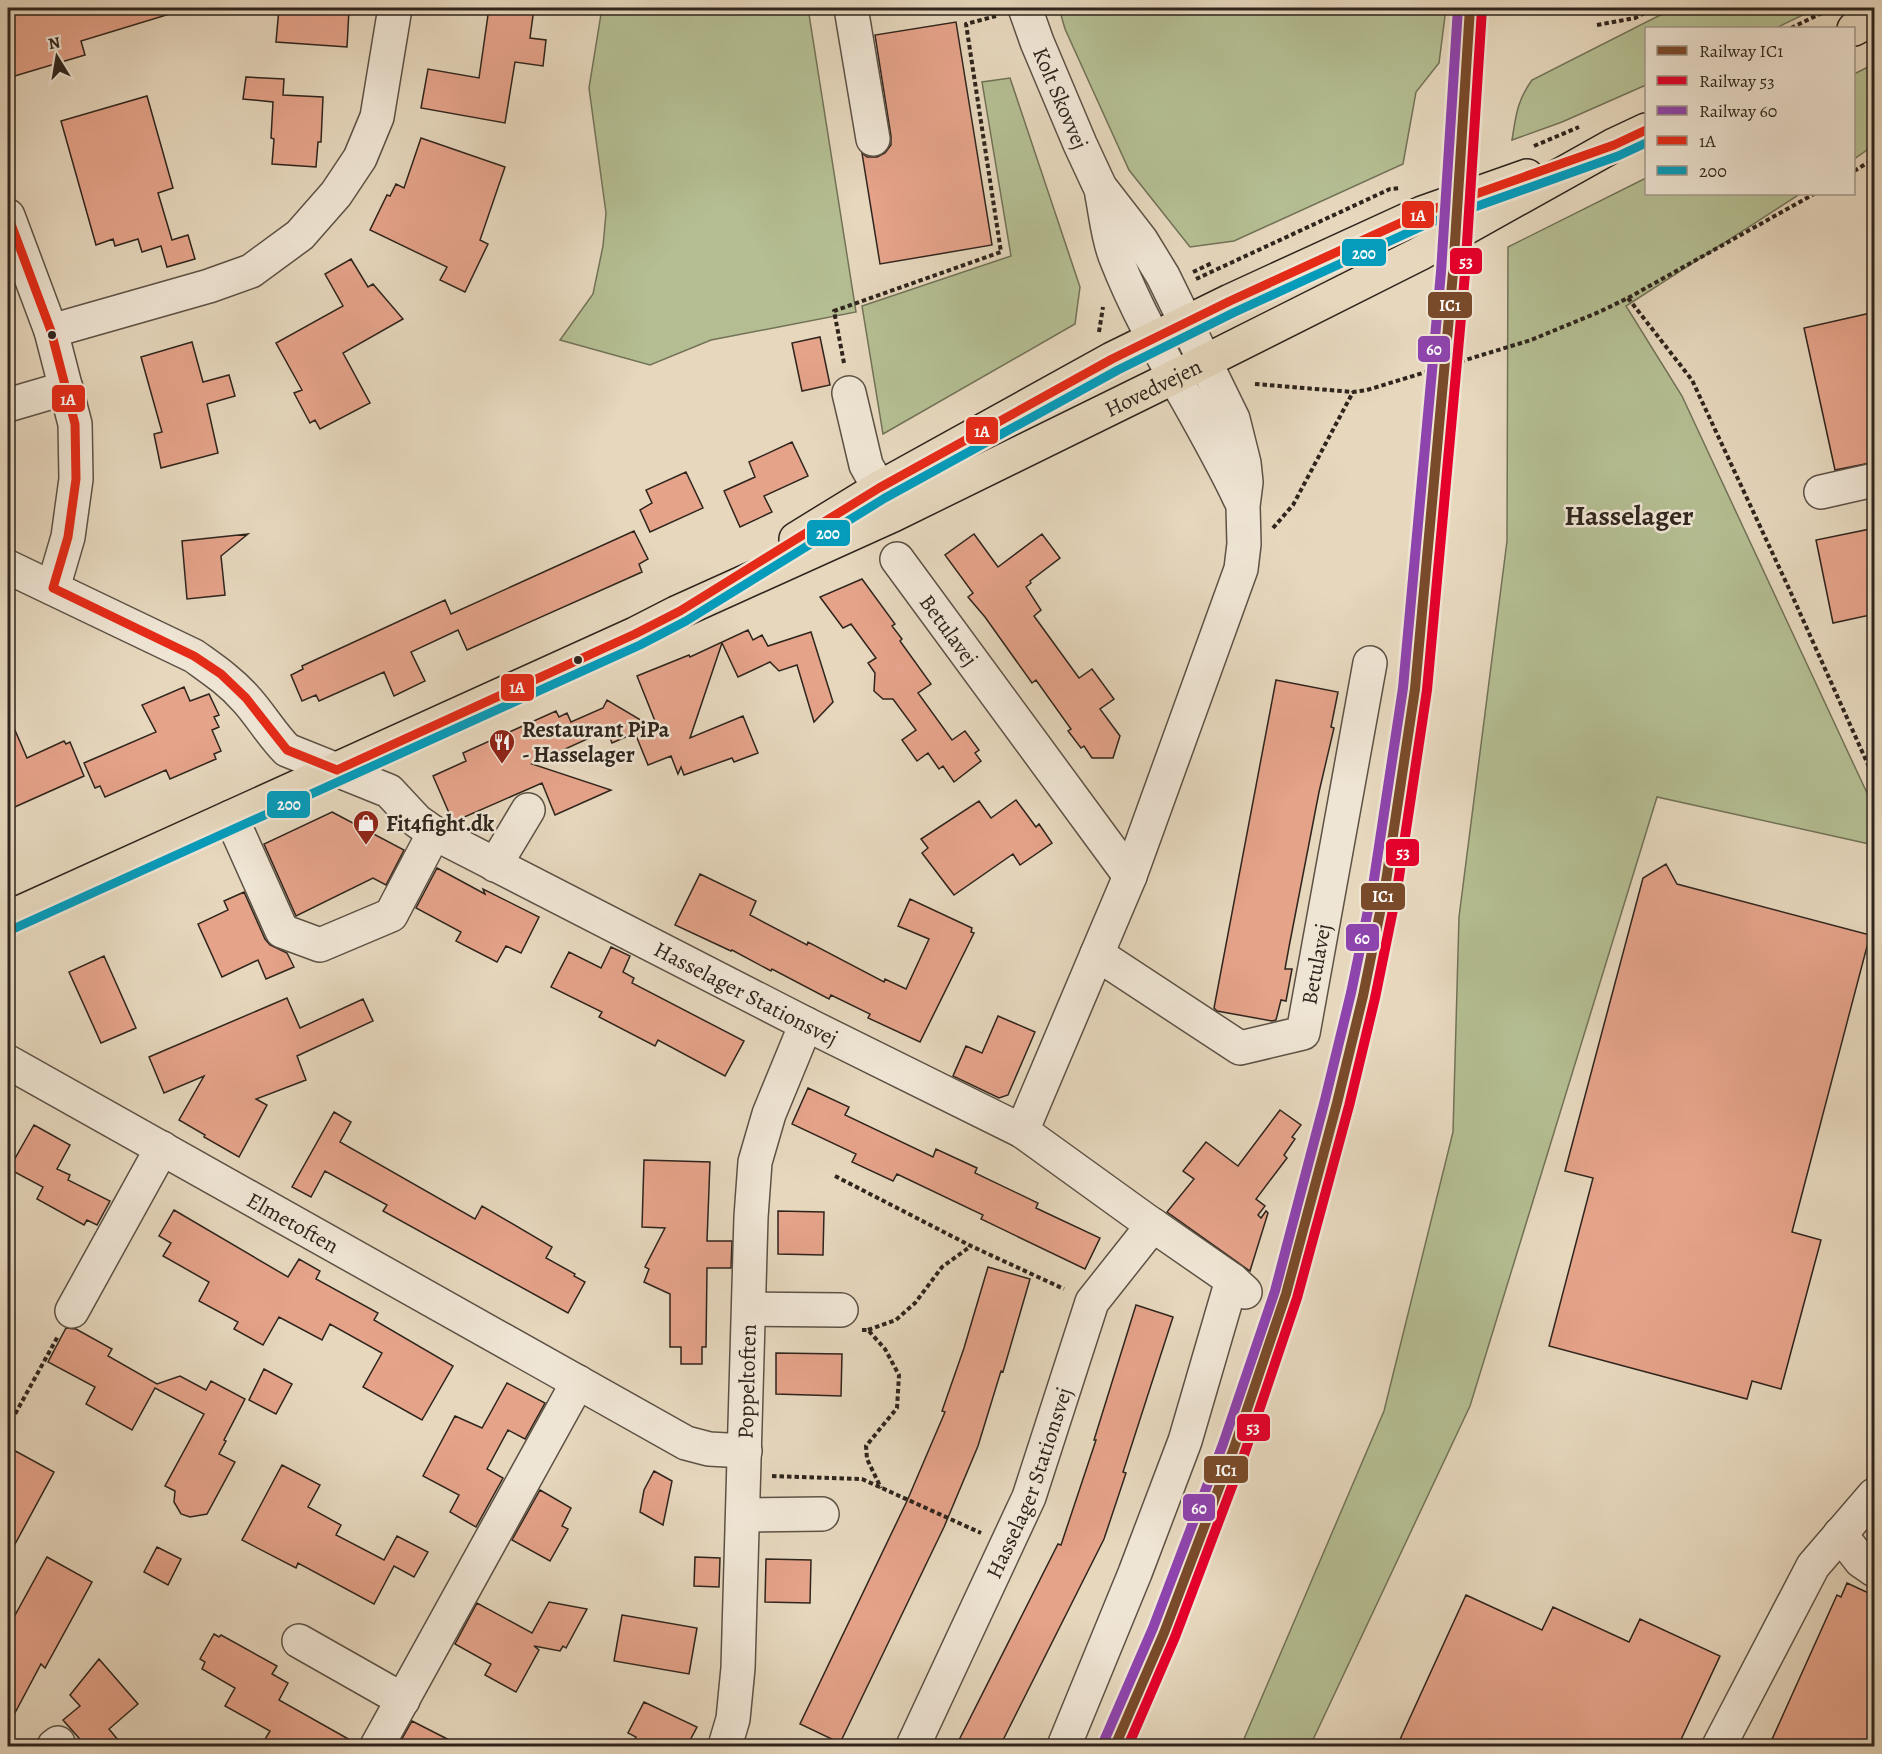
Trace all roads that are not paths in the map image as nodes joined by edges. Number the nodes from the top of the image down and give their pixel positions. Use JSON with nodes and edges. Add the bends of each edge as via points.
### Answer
{"nodes":[{"id":1,"x":395,"y":8,"type":"edge"},
{"id":2,"x":852,"y":8,"type":"edge"},
{"id":3,"x":1013,"y":11,"type":"edge"},
{"id":4,"x":1875,"y":18,"type":"edge"},
{"id":5,"x":1855,"y":28,"type":"edge"},
{"id":6,"x":1645,"y":131,"type":"edge"},
{"id":7,"x":873,"y":139,"type":"dead end"},
{"id":8,"x":1531,"y":183,"type":"junction"},
{"id":9,"x":1100,"y":187,"type":"junction"},
{"id":10,"x":8,"y":216,"type":"edge"},
{"id":11,"x":1186,"y":323,"type":"junction"},
{"id":12,"x":51,"y":330,"type":"junction"},
{"id":13,"x":1155,"y":338,"type":"junction"},
{"id":14,"x":1205,"y":361,"type":"junction"},
{"id":15,"x":1174,"y":377,"type":"junction"},
{"id":16,"x":66,"y":388,"type":"junction"},
{"id":17,"x":849,"y":393,"type":"road end"},
{"id":18,"x":8,"y":405,"type":"edge"},
{"id":19,"x":1875,"y":480,"type":"edge"},
{"id":20,"x":1821,"y":492,"type":"dead end"},
{"id":21,"x":886,"y":501,"type":"junction"},
{"id":22,"x":1243,"y":506,"type":"junction"},
{"id":23,"x":897,"y":559,"type":"dead end"},
{"id":24,"x":8,"y":567,"type":"edge"},
{"id":25,"x":53,"y":588,"type":"junction"},
{"id":26,"x":1370,"y":663,"type":"dead end"},
{"id":27,"x":337,"y":770,"type":"junction"},
{"id":28,"x":528,"y":810,"type":"dead end"},
{"id":29,"x":231,"y":817,"type":"junction"},
{"id":30,"x":434,"y":833,"type":"junction"},
{"id":31,"x":495,"y":865,"type":"junction"},
{"id":32,"x":1130,"y":876,"type":"junction"},
{"id":33,"x":8,"y":918,"type":"edge"},
{"id":34,"x":1097,"y":954,"type":"junction"},
{"id":35,"x":806,"y":1024,"type":"junction"},
{"id":36,"x":9,"y":1066,"type":"edge"},
{"id":37,"x":1022,"y":1131,"type":"junction"},
{"id":38,"x":162,"y":1148,"type":"junction"},
{"id":39,"x":1153,"y":1225,"type":"junction"},
{"id":40,"x":748,"y":1309,"type":"junction"},
{"id":41,"x":72,"y":1311,"type":"road end"},
{"id":42,"x":849,"y":1320,"type":"road end"},
{"id":43,"x":578,"y":1382,"type":"junction"},
{"id":44,"x":744,"y":1463,"type":"junction"},
{"id":45,"x":1875,"y":1494,"type":"edge"},
{"id":46,"x":822,"y":1514,"type":"dead end"},
{"id":47,"x":743,"y":1515,"type":"junction"},
{"id":48,"x":1840,"y":1534,"type":"junction"},
{"id":49,"x":1875,"y":1570,"type":"edge"},
{"id":50,"x":299,"y":1641,"type":"dead end"},
{"id":51,"x":403,"y":1700,"type":"junction"},
{"id":52,"x":377,"y":1746,"type":"edge"},
{"id":53,"x":725,"y":1746,"type":"edge"},
{"id":54,"x":913,"y":1746,"type":"edge"},
{"id":55,"x":1064,"y":1746,"type":"edge"},
{"id":56,"x":1719,"y":1746,"type":"edge"}],
"edges":[{"from":1,"to":12,"type":"street","via":[[377,117],[360,158],[336,194],[300,235],[251,271]]},
{"from":2,"to":7,"type":"street"},
{"from":3,"to":9,"type":"street","name":"Kolt Skovvej","via":[[1045,62]]},
{"from":4,"to":5,"type":"main road"},
{"from":6,"to":8,"type":"main road","name":"Hovedvejen"},
{"from":8,"to":11,"type":"main road","name":"Hovedvejen","via":[[1422,213]]},
{"from":8,"to":14,"type":"main road","name":"Hovedvejen","via":[[1419,254]]},
{"from":9,"to":11,"type":"street","name":"Kolt Skovvej","via":[[1141,240]]},
{"from":9,"to":13,"type":"street","name":"Kolt Skovvej","via":[[1114,256]]},
{"from":10,"to":12,"type":"street"},
{"from":11,"to":13,"type":"main road","name":"Hovedvejen"},
{"from":11,"to":14,"type":"street","name":"Kolt Skovvej"},
{"from":12,"to":16,"type":"street"},
{"from":13,"to":15,"type":"street","name":"Kolt Skovvej"},
{"from":13,"to":21,"type":"main road","name":"Hovedvejen","via":[[1003,418]]},
{"from":14,"to":15,"type":"main road","name":"Hovedvejen"},
{"from":14,"to":22,"type":"street","via":[[1239,437],[1246,482]]},
{"from":15,"to":21,"type":"main road","name":"Hovedvejen"},
{"from":15,"to":22,"type":"street"},
{"from":16,"to":18,"type":"street"},
{"from":16,"to":25,"type":"street","via":[[75,424],[76,479],[68,537]]},
{"from":17,"to":21,"type":"street","via":[[866,465]]},
{"from":19,"to":20,"type":"street"},
{"from":21,"to":27,"type":"main road","name":"Hovedvejen","via":[[635,634]]},
{"from":22,"to":32,"type":"street","via":[[1241,569]]},
{"from":23,"to":32,"type":"street","name":"Betulavej"},
{"from":24,"to":25,"type":"street","name":"Hasselager Stationsvej"},
{"from":25,"to":27,"type":"street","name":"Hasselager Stationsvej","via":[[194,656],[246,698],[287,750]]},
{"from":26,"to":34,"type":"street","name":"Betulavej","via":[[1303,1033],[1240,1048]]},
{"from":27,"to":29,"type":"main road","name":"Hovedvejen"},
{"from":27,"to":30,"type":"street","name":"Hasselager Stationsvej","via":[[389,791]]},
{"from":28,"to":31,"type":"street"},
{"from":29,"to":30,"type":"street","via":[[282,931],[320,945],[391,915]]},
{"from":29,"to":33,"type":"main road","name":"Hovedvejen"},
{"from":30,"to":31,"type":"street","name":"Hasselager Stationsvej"},
{"from":31,"to":35,"type":"street","name":"Hasselager Stationsvej"},
{"from":32,"to":34,"type":"street"},
{"from":34,"to":37,"type":"street"},
{"from":35,"to":37,"type":"street","name":"Hasselager Stationsvej"},
{"from":35,"to":40,"type":"street","name":"Poppeltoften","via":[[769,1114],[755,1162]]},
{"from":36,"to":38,"type":"street","name":"Elmetoften"},
{"from":37,"to":39,"type":"street","name":"Hasselager Stationsvej"},
{"from":38,"to":41,"type":"street"},
{"from":38,"to":43,"type":"street","name":"Elmetoften"},
{"from":39,"to":54,"type":"street","name":"Hasselager Stationsvej","via":[[1092,1302],[1029,1497]]},
{"from":39,"to":55,"type":"street","name":"Hasselager Stationsvej","via":[[1238,1286],[1185,1441]]},
{"from":40,"to":42,"type":"street"},
{"from":40,"to":44,"type":"street","name":"Poppeltoften"},
{"from":43,"to":44,"type":"street","name":"Elmetoften","via":[[686,1443]]},
{"from":43,"to":51,"type":"street"},
{"from":44,"to":47,"type":"street","name":"Poppeltoften"},
{"from":45,"to":48,"type":"street"},
{"from":46,"to":47,"type":"street"},
{"from":47,"to":53,"type":"street","name":"Poppeltoften","via":[[738,1668],[733,1719]]},
{"from":48,"to":49,"type":"street","via":[[1861,1561]]},
{"from":48,"to":56,"type":"street","via":[[1813,1566]]},
{"from":50,"to":51,"type":"street"},
{"from":51,"to":52,"type":"street"}]}
